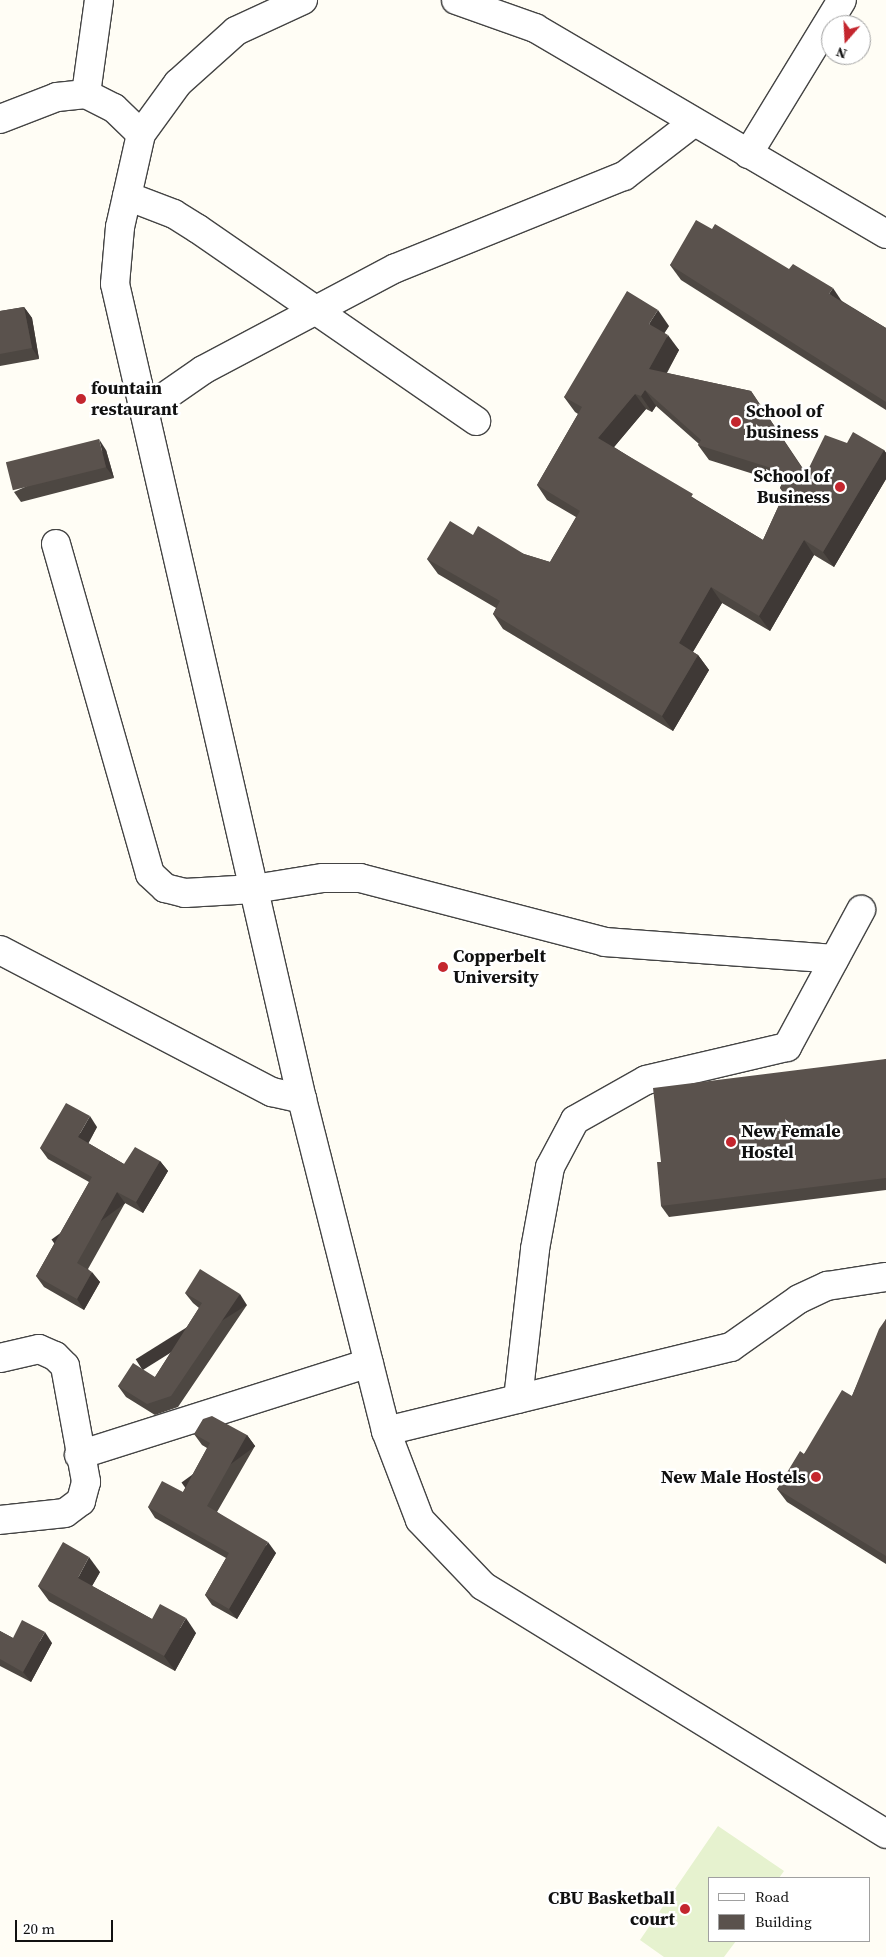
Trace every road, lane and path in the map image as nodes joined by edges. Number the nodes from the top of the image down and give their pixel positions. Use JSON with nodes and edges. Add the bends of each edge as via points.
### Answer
{"nodes":[{"id":1,"x":99,"y":0,"type":"edge"},
{"id":2,"x":303,"y":0,"type":"edge"},
{"id":3,"x":456,"y":0,"type":"edge"},
{"id":4,"x":842,"y":0,"type":"edge"},
{"id":5,"x":86,"y":94,"type":"junction"},
{"id":6,"x":0,"y":119,"type":"edge"},
{"id":7,"x":693,"y":123,"type":"junction"},
{"id":8,"x":141,"y":134,"type":"junction"},
{"id":9,"x":748,"y":154,"type":"junction"},
{"id":10,"x":127,"y":196,"type":"junction"},
{"id":11,"x":886,"y":234,"type":"edge"},
{"id":12,"x":318,"y":310,"type":"junction"},
{"id":13,"x":144,"y":411,"type":"junction"},
{"id":14,"x":476,"y":421,"type":"dead end"},
{"id":15,"x":56,"y":544,"type":"dead end"},
{"id":16,"x":254,"y":889,"type":"junction"},
{"id":17,"x":861,"y":910,"type":"dead end"},
{"id":18,"x":0,"y":950,"type":"edge"},
{"id":19,"x":834,"y":959,"type":"junction"},
{"id":20,"x":302,"y":1099,"type":"junction"},
{"id":21,"x":886,"y":1276,"type":"edge"},
{"id":22,"x":0,"y":1358,"type":"edge"},
{"id":23,"x":369,"y":1363,"type":"junction"},
{"id":24,"x":518,"y":1400,"type":"junction"},
{"id":25,"x":386,"y":1431,"type":"junction"},
{"id":26,"x":79,"y":1455,"type":"junction"},
{"id":27,"x":0,"y":1520,"type":"edge"},
{"id":28,"x":886,"y":1834,"type":"edge"}],
"edges":[{"from":1,"to":5,"type":"lane"},
{"from":2,"to":8,"type":"lane","via":[[236,31],[178,83]]},
{"from":3,"to":7,"type":"lane","via":[[535,28]]},
{"from":4,"to":9,"type":"lane"},
{"from":5,"to":6,"type":"lane","via":[[57,97]]},
{"from":5,"to":8,"type":"lane","via":[[114,108]]},
{"from":7,"to":9,"type":"lane"},
{"from":7,"to":12,"type":"lane","via":[[624,176],[396,268]]},
{"from":8,"to":10,"type":"lane"},
{"from":9,"to":11,"type":"lane"},
{"from":10,"to":12,"type":"lane","via":[[174,214]]},
{"from":10,"to":13,"type":"lane","via":[[115,284]]},
{"from":12,"to":13,"type":"lane","via":[[203,370]]},
{"from":12,"to":14,"type":"lane"},
{"from":13,"to":16,"type":"lane"},
{"from":15,"to":16,"type":"lane","via":[[150,874],[165,888],[184,893]]},
{"from":16,"to":19,"type":"lane","via":[[323,878],[360,878],[605,942]]},
{"from":16,"to":20,"type":"lane"},
{"from":17,"to":19,"type":"lane"},
{"from":18,"to":20,"type":"lane","via":[[272,1092]]},
{"from":19,"to":24,"type":"lane","via":[[787,1047],[646,1080],[575,1120],[550,1167],[535,1249]]},
{"from":20,"to":23,"type":"lane"},
{"from":21,"to":24,"type":"lane","via":[[827,1286],[799,1299],[731,1348]]},
{"from":22,"to":26,"type":"lane","via":[[39,1349],[55,1356],[65,1366]]},
{"from":23,"to":25,"type":"lane"},
{"from":23,"to":26,"type":"lane"},
{"from":24,"to":25,"type":"lane"},
{"from":25,"to":28,"type":"lane","via":[[420,1520],[483,1586]]},
{"from":26,"to":27,"type":"lane","via":[[86,1482],[81,1501],[65,1513]]}]}
